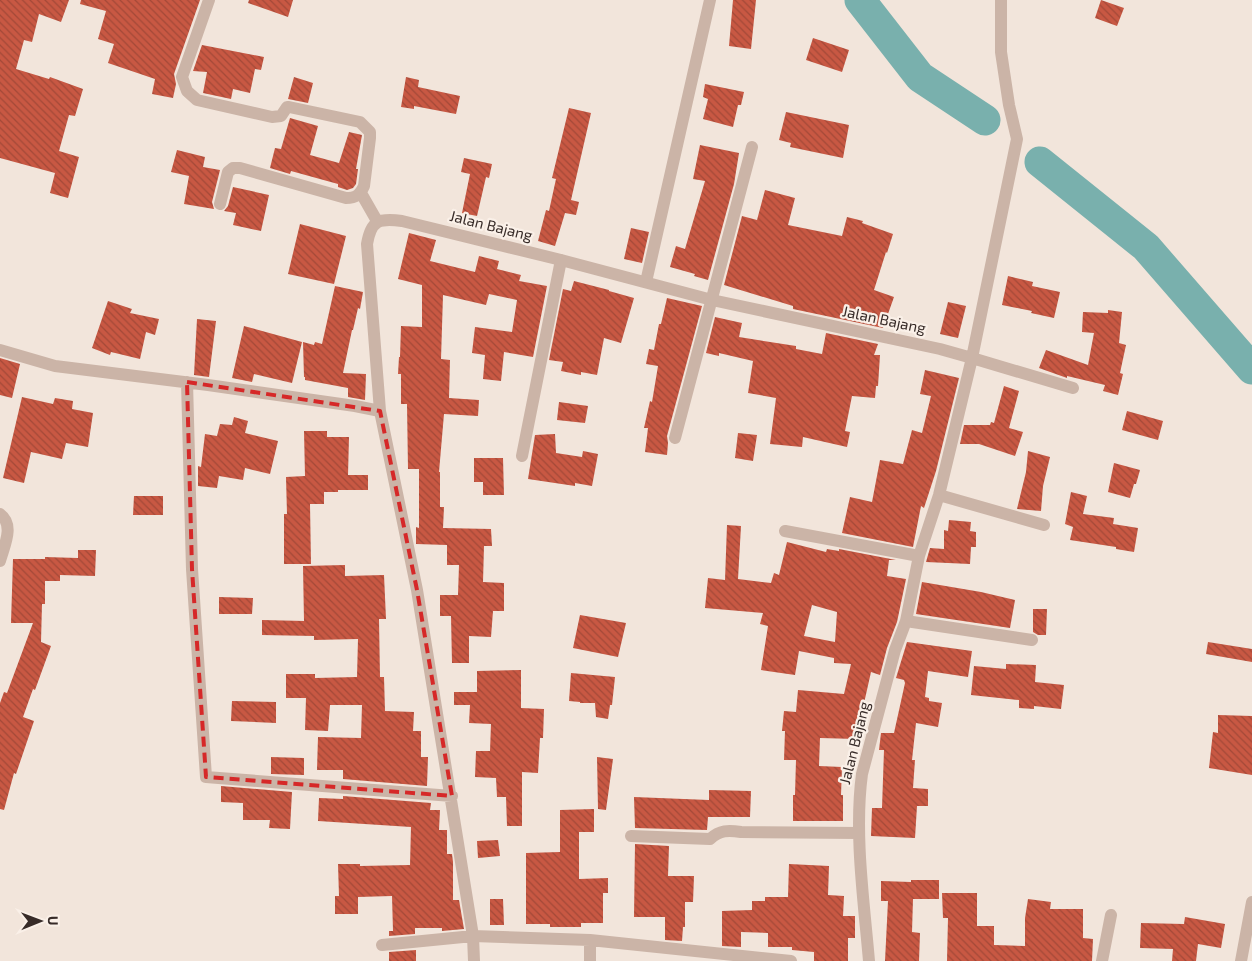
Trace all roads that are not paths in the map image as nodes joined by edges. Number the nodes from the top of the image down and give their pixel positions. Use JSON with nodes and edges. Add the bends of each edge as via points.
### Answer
{"nodes":[{"id":1,"x":210,"y":0,"type":"edge"},
{"id":2,"x":710,"y":0,"type":"edge"},
{"id":3,"x":1001,"y":0,"type":"edge"},
{"id":4,"x":752,"y":147,"type":"dead end"},
{"id":5,"x":361,"y":194,"type":"junction"},
{"id":6,"x":220,"y":204,"type":"dead end"},
{"id":7,"x":377,"y":221,"type":"junction"},
{"id":8,"x":561,"y":260,"type":"junction"},
{"id":9,"x":646,"y":282,"type":"junction"},
{"id":10,"x":712,"y":300,"type":"junction"},
{"id":11,"x":0,"y":350,"type":"edge"},
{"id":12,"x":972,"y":358,"type":"junction"},
{"id":13,"x":186,"y":382,"type":"junction"},
{"id":14,"x":1073,"y":388,"type":"dead end"},
{"id":15,"x":380,"y":411,"type":"junction"},
{"id":16,"x":675,"y":438,"type":"dead end"},
{"id":17,"x":522,"y":456,"type":"dead end"},
{"id":18,"x":939,"y":495,"type":"junction"},
{"id":19,"x":0,"y":514,"type":"edge"},
{"id":20,"x":1044,"y":525,"type":"dead end"},
{"id":21,"x":785,"y":531,"type":"dead end"},
{"id":22,"x":919,"y":556,"type":"junction"},
{"id":23,"x":0,"y":561,"type":"edge"},
{"id":24,"x":906,"y":621,"type":"junction"},
{"id":25,"x":1032,"y":640,"type":"dead end"},
{"id":26,"x":452,"y":796,"type":"junction"},
{"id":27,"x":859,"y":833,"type":"junction"},
{"id":28,"x":632,"y":836,"type":"dead end"},
{"id":29,"x":1252,"y":902,"type":"edge"},
{"id":30,"x":1111,"y":915,"type":"dead end"},
{"id":31,"x":474,"y":936,"type":"junction"},
{"id":32,"x":590,"y":940,"type":"junction"},
{"id":33,"x":382,"y":945,"type":"dead end"},
{"id":34,"x":474,"y":961,"type":"edge"},
{"id":35,"x":590,"y":961,"type":"edge"},
{"id":36,"x":791,"y":961,"type":"edge"},
{"id":37,"x":869,"y":961,"type":"edge"},
{"id":38,"x":1102,"y":961,"type":"edge"},
{"id":39,"x":1241,"y":961,"type":"edge"}],
"edges":[{"from":1,"to":5,"type":"street","via":[[182,77],[187,91],[197,100],[272,117],[281,116],[289,107],[360,122],[370,132]]},
{"from":2,"to":9,"type":"street"},
{"from":3,"to":12,"type":"street","via":[[1001,52],[1017,139]]},
{"from":4,"to":10,"type":"street"},
{"from":5,"to":6,"type":"street","via":[[346,198],[233,168],[228,172]]},
{"from":5,"to":7,"type":"street"},
{"from":7,"to":8,"type":"street","name":"Jalan Bajang","via":[[402,221]]},
{"from":7,"to":15,"type":"street","via":[[370,229],[367,244]]},
{"from":8,"to":9,"type":"street","name":"Jalan Bajang"},
{"from":8,"to":17,"type":"street"},
{"from":9,"to":10,"type":"street","name":"Jalan Bajang"},
{"from":10,"to":12,"type":"street","name":"Jalan Bajang"},
{"from":10,"to":16,"type":"street"},
{"from":11,"to":13,"type":"street","via":[[55,366]]},
{"from":12,"to":14,"type":"street"},
{"from":12,"to":18,"type":"street","name":"Jalan Bajang"},
{"from":13,"to":15,"type":"street"},
{"from":13,"to":26,"type":"street","via":[[192,569],[206,777]]},
{"from":15,"to":26,"type":"street","via":[[417,590]]},
{"from":18,"to":20,"type":"street"},
{"from":18,"to":22,"type":"street","name":"Jalan Bajang"},
{"from":19,"to":23,"type":"street","via":[[9,527]]},
{"from":21,"to":22,"type":"street"},
{"from":22,"to":24,"type":"street","name":"Jalan Bajang"},
{"from":24,"to":25,"type":"street"},
{"from":24,"to":27,"type":"street","name":"Jalan Bajang","via":[[895,650],[862,774]]},
{"from":26,"to":31,"type":"street"},
{"from":27,"to":28,"type":"street","via":[[730,830],[720,831],[710,839]]},
{"from":27,"to":37,"type":"street","name":"Jalan Bajang"},
{"from":29,"to":39,"type":"street"},
{"from":30,"to":38,"type":"street"},
{"from":31,"to":32,"type":"street"},
{"from":31,"to":33,"type":"street"},
{"from":31,"to":34,"type":"street"},
{"from":32,"to":35,"type":"street"},
{"from":32,"to":36,"type":"street"}]}
